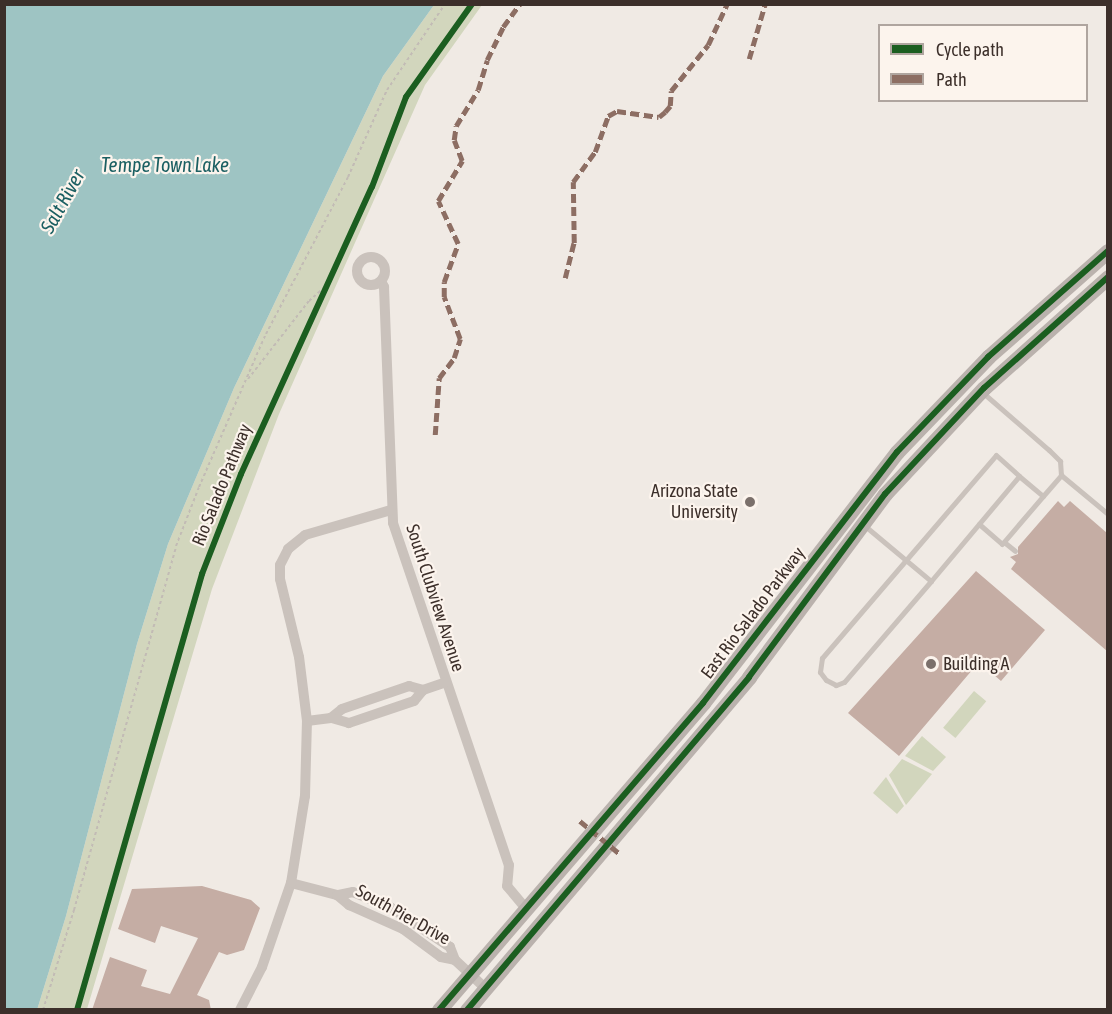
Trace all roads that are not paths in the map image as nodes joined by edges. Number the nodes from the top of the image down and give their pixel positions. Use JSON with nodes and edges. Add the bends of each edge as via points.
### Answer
{"nodes":[{"id":1,"x":1107,"y":251,"type":"edge"},
{"id":2,"x":1107,"y":277,"type":"edge"},
{"id":3,"x":381,"y":281,"type":"dead end"},
{"id":4,"x":981,"y":392,"type":"junction"},
{"id":5,"x":1061,"y":475,"type":"junction"},
{"id":6,"x":1019,"y":476,"type":"junction"},
{"id":7,"x":1043,"y":496,"type":"junction"},
{"id":8,"x":391,"y":510,"type":"junction"},
{"id":9,"x":1107,"y":514,"type":"edge"},
{"id":10,"x":861,"y":523,"type":"junction"},
{"id":11,"x":978,"y":524,"type":"junction"},
{"id":12,"x":1004,"y":542,"type":"junction"},
{"id":13,"x":1015,"y":551,"type":"dead end"},
{"id":14,"x":906,"y":560,"type":"junction"},
{"id":15,"x":931,"y":581,"type":"junction"},
{"id":16,"x":446,"y":682,"type":"junction"},
{"id":17,"x":423,"y":690,"type":"junction"},
{"id":18,"x":331,"y":718,"type":"junction"},
{"id":19,"x":307,"y":721,"type":"junction"},
{"id":20,"x":291,"y":883,"type":"junction"},
{"id":21,"x":526,"y":909,"type":"junction"},
{"id":22,"x":470,"y":974,"type":"junction"},
{"id":23,"x":486,"y":988,"type":"junction"},
{"id":24,"x":240,"y":1010,"type":"edge"},
{"id":25,"x":439,"y":1010,"type":"edge"},
{"id":26,"x":467,"y":1010,"type":"edge"}],
"edges":[{"from":1,"to":21,"type":"main road","name":"East Rio Salado Parkway","via":[[988,357],[897,452],[822,544],[734,666]]},
{"from":2,"to":4,"type":"main road","name":"East Rio Salado Parkway"},
{"from":3,"to":8,"type":"street","name":"South Clubview Avenue"},
{"from":4,"to":5,"type":"lane","via":[[1060,461]]},
{"from":4,"to":10,"type":"main road","name":"East Rio Salado Parkway"},
{"from":5,"to":7,"type":"lane"},
{"from":5,"to":9,"type":"lane"},
{"from":6,"to":7,"type":"lane"},
{"from":6,"to":11,"type":"lane"},
{"from":6,"to":14,"type":"lane","via":[[996,455]]},
{"from":7,"to":12,"type":"lane"},
{"from":8,"to":16,"type":"street","name":"South Clubview Avenue"},
{"from":8,"to":19,"type":"street","via":[[305,535],[292,544],[282,561],[280,579],[299,657]]},
{"from":10,"to":14,"type":"lane"},
{"from":10,"to":23,"type":"main road","name":"East Rio Salado Parkway","via":[[749,677]]},
{"from":11,"to":12,"type":"lane"},
{"from":11,"to":15,"type":"lane"},
{"from":12,"to":13,"type":"lane"},
{"from":14,"to":15,"type":"lane"},
{"from":14,"to":15,"type":"lane","via":[[822,658],[820,672],[826,680],[836,685],[844,682]]},
{"from":16,"to":17,"type":"street"},
{"from":16,"to":21,"type":"street","name":"South Clubview Avenue","via":[[509,865],[507,886]]},
{"from":17,"to":18,"type":"street","via":[[409,686],[342,709]]},
{"from":17,"to":18,"type":"street","via":[[414,701],[349,723]]},
{"from":18,"to":19,"type":"street"},
{"from":19,"to":20,"type":"street","via":[[305,796]]},
{"from":20,"to":22,"type":"street","name":"South Pier Drive","via":[[337,895],[349,905],[403,929],[441,957],[455,960]]},
{"from":20,"to":24,"type":"street","via":[[262,967]]},
{"from":21,"to":22,"type":"main road","name":"East Rio Salado Parkway"},
{"from":22,"to":23,"type":"street","name":"South Pier Drive"},
{"from":22,"to":25,"type":"main road","name":"East Rio Salado Parkway"},
{"from":23,"to":26,"type":"main road","name":"East Rio Salado Parkway"}]}
